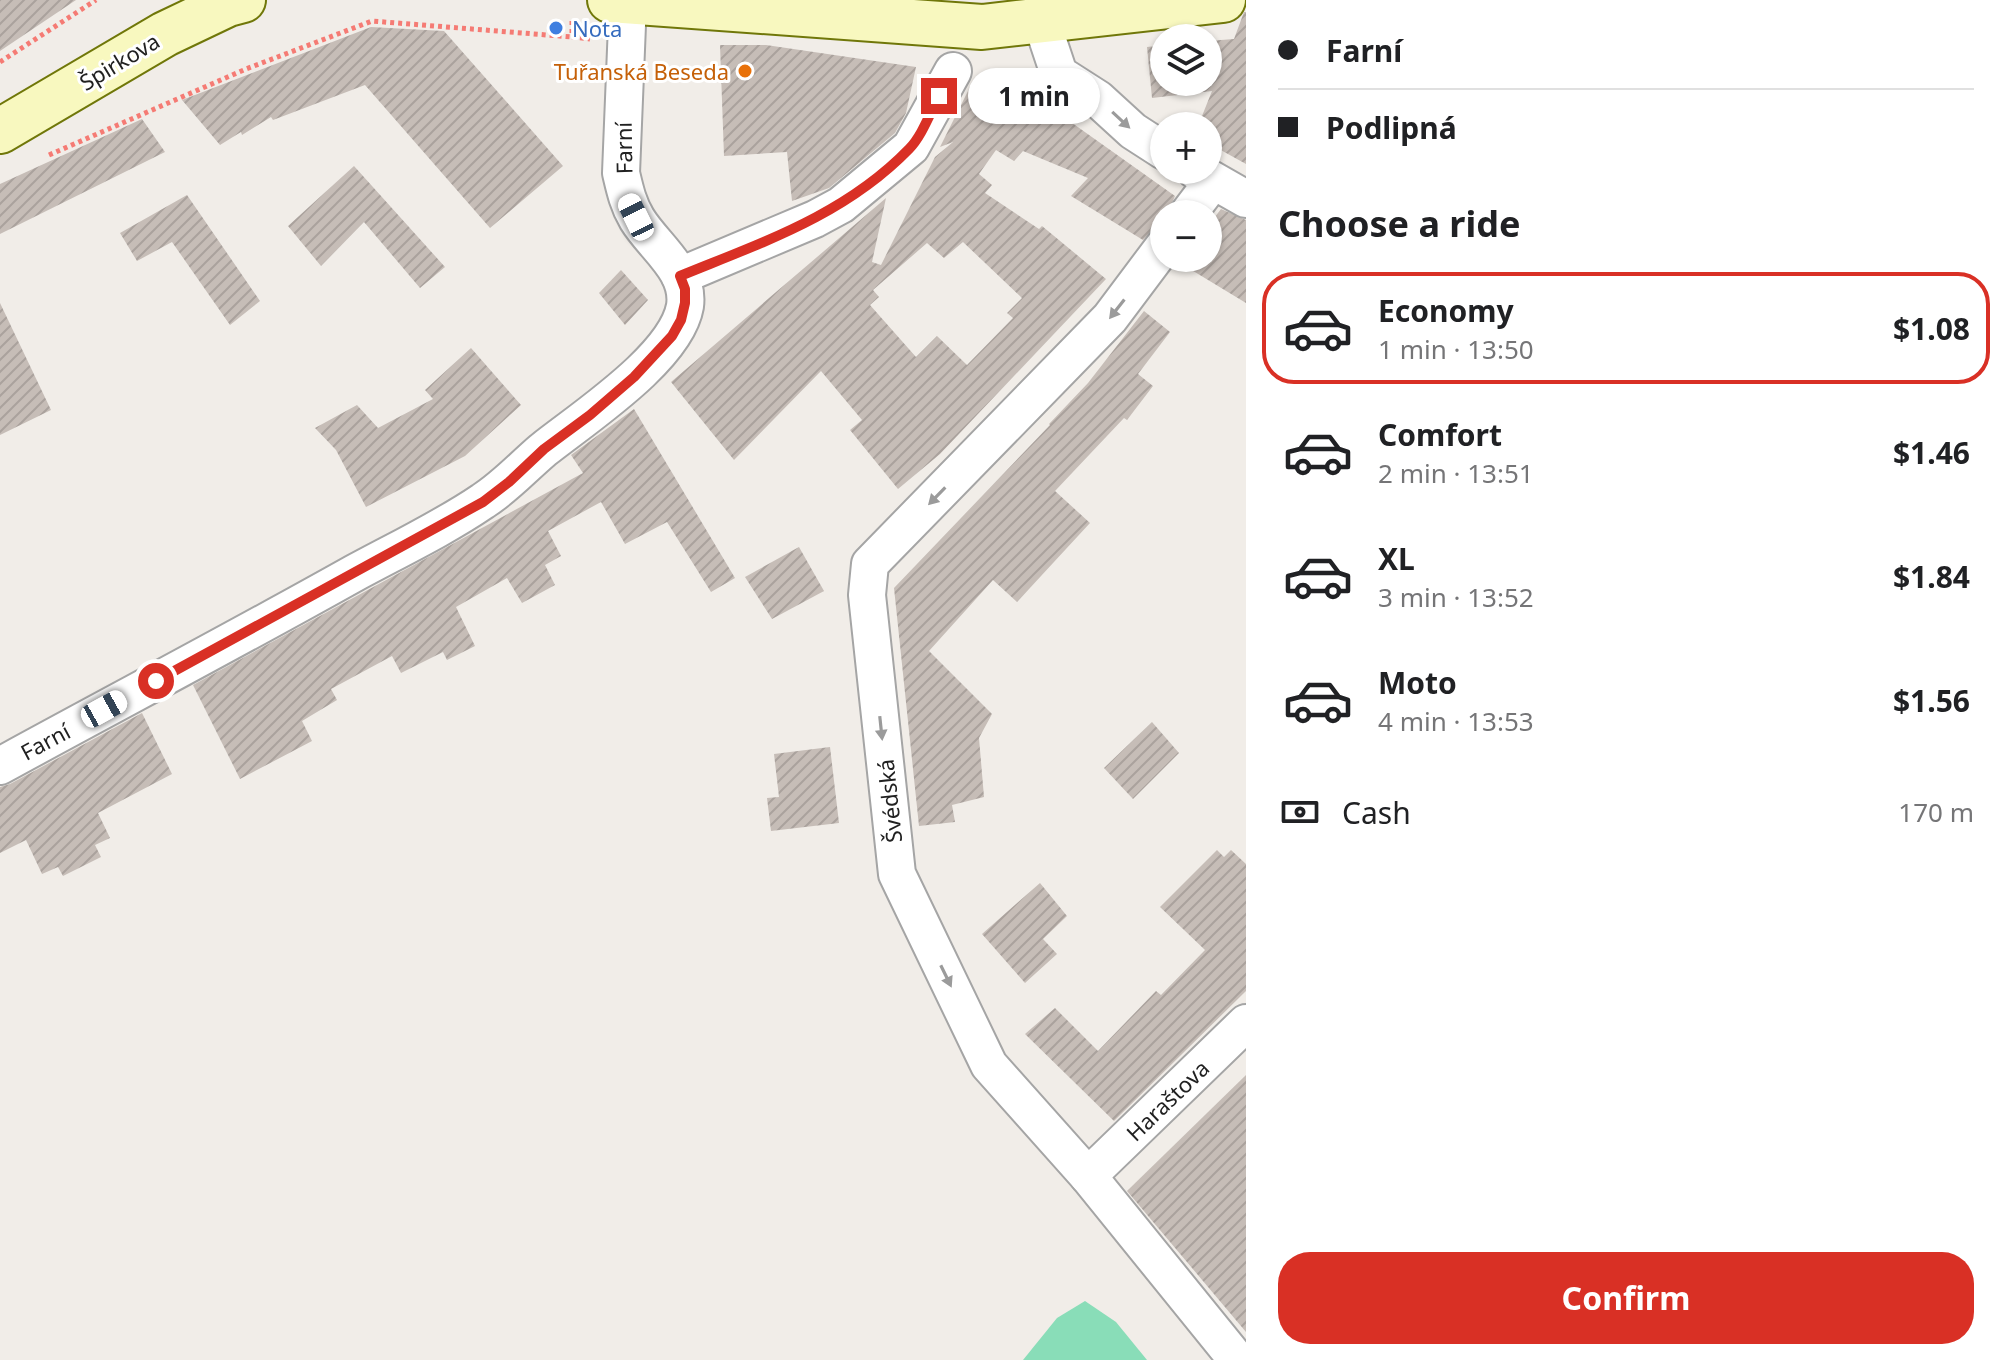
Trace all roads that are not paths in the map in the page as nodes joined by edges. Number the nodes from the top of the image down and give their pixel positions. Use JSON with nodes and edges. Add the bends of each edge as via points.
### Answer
{"nodes":[{"id":1,"x":622,"y":0,"type":"edge"},
{"id":2,"x":1223,"y":0,"type":"edge"},
{"id":3,"x":231,"y":1,"type":"edge"},
{"id":4,"x":1041,"y":20,"type":"junction"},
{"id":5,"x":953,"y":71,"type":"dead end"},
{"id":6,"x":0,"y":131,"type":"edge"},
{"id":7,"x":1150,"y":142,"type":"edge"},
{"id":8,"x":1219,"y":184,"type":"edge"},
{"id":9,"x":1246,"y":199,"type":"edge"},
{"id":10,"x":1150,"y":265,"type":"edge"},
{"id":11,"x":680,"y":276,"type":"junction"},
{"id":12,"x":0,"y":766,"type":"edge"},
{"id":13,"x":1246,"y":1023,"type":"edge"},
{"id":14,"x":1088,"y":1176,"type":"junction"},
{"id":15,"x":1237,"y":1360,"type":"edge"}],
"edges":[{"from":1,"to":4,"type":"main road","via":[[982,27]]},
{"from":1,"to":11,"type":"street","name":"Farní","via":[[621,173],[626,198]]},
{"from":2,"to":4,"type":"main road"},
{"from":3,"to":6,"type":"main road","name":"Špirkova"},
{"from":4,"to":7,"type":"street","one_way":true,"via":[[1059,74]]},
{"from":5,"to":11,"type":"street","via":[[911,147],[841,205]]},
{"from":8,"to":9,"type":"street"},
{"from":10,"to":14,"type":"street","name":"Švédská","one_way":true,"via":[[1110,318],[870,564],[867,595],[897,874],[989,1065]]},
{"from":11,"to":12,"type":"street","name":"Farní","via":[[685,303],[672,336],[634,377],[483,502]]},
{"from":13,"to":14,"type":"street","name":"Haraštova"},
{"from":14,"to":15,"type":"street","name":"Švédská"}]}
